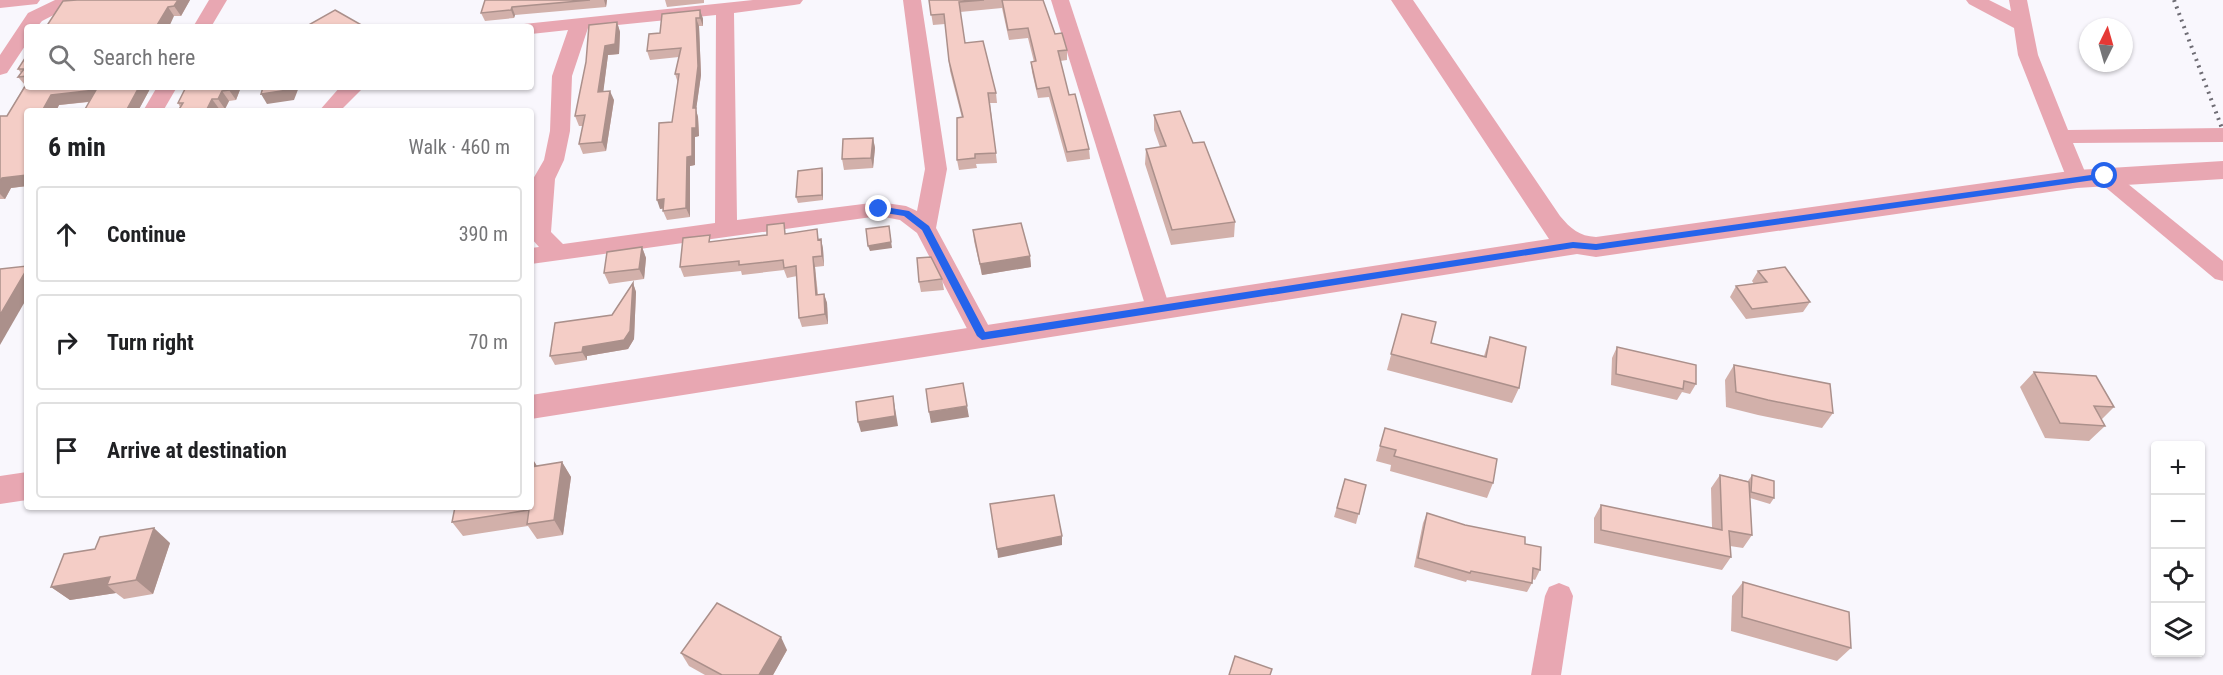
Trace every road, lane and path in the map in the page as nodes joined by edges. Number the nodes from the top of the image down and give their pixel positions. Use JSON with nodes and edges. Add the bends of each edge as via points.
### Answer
{"nodes":[{"id":1,"x":31,"y":0,"type":"edge"},
{"id":2,"x":69,"y":0,"type":"edge"},
{"id":3,"x":218,"y":0,"type":"edge"},
{"id":4,"x":794,"y":0,"type":"edge"},
{"id":5,"x":912,"y":0,"type":"edge"},
{"id":6,"x":1060,"y":0,"type":"edge"},
{"id":7,"x":1402,"y":0,"type":"edge"},
{"id":8,"x":1975,"y":0,"type":"edge"},
{"id":9,"x":2018,"y":0,"type":"edge"},
{"id":10,"x":0,"y":3,"type":"edge"},
{"id":11,"x":638,"y":8,"type":"edge"},
{"id":12,"x":725,"y":10,"type":"junction"},
{"id":13,"x":580,"y":23,"type":"junction"},
{"id":14,"x":30,"y":24,"type":"edge"},
{"id":15,"x":204,"y":24,"type":"edge"},
{"id":16,"x":2023,"y":25,"type":"junction"},
{"id":17,"x":534,"y":28,"type":"edge"},
{"id":18,"x":24,"y":34,"type":"edge"},
{"id":19,"x":0,"y":69,"type":"edge"},
{"id":20,"x":165,"y":90,"type":"edge"},
{"id":21,"x":349,"y":90,"type":"edge"},
{"id":22,"x":155,"y":108,"type":"edge"},
{"id":23,"x":332,"y":108,"type":"edge"},
{"id":24,"x":2223,"y":135,"type":"edge"},
{"id":25,"x":2060,"y":137,"type":"junction"},
{"id":26,"x":2223,"y":170,"type":"edge"},
{"id":27,"x":2105,"y":176,"type":"junction"},
{"id":28,"x":2077,"y":179,"type":"junction"},
{"id":29,"x":926,"y":228,"type":"junction"},
{"id":30,"x":726,"y":230,"type":"junction"},
{"id":31,"x":1573,"y":245,"type":"junction"},
{"id":32,"x":558,"y":253,"type":"junction"},
{"id":33,"x":534,"y":256,"type":"edge"},
{"id":34,"x":2223,"y":273,"type":"edge"},
{"id":35,"x":1158,"y":308,"type":"junction"},
{"id":36,"x":982,"y":336,"type":"junction"},
{"id":37,"x":534,"y":407,"type":"edge"},
{"id":38,"x":24,"y":486,"type":"edge"},
{"id":39,"x":0,"y":490,"type":"edge"},
{"id":40,"x":1559,"y":596,"type":"dead end"},
{"id":41,"x":1546,"y":675,"type":"edge"}],
"edges":[{"from":1,"to":10,"type":"street"},
{"from":2,"to":14,"type":"street","via":[[34,17]]},
{"from":3,"to":15,"type":"street"},
{"from":4,"to":12,"type":"street"},
{"from":5,"to":29,"type":"street","via":[[936,169]]},
{"from":6,"to":35,"type":"street"},
{"from":7,"to":31,"type":"street","via":[[1539,206],[1561,236]]},
{"from":8,"to":16,"type":"street"},
{"from":9,"to":16,"type":"street"},
{"from":11,"to":12,"type":"street"},
{"from":11,"to":13,"type":"street"},
{"from":12,"to":30,"type":"street"},
{"from":13,"to":17,"type":"street"},
{"from":13,"to":32,"type":"street","via":[[562,76],[560,131],[541,197],[540,234]]},
{"from":16,"to":25,"type":"street","via":[[2028,55]]},
{"from":18,"to":19,"type":"street"},
{"from":20,"to":22,"type":"street"},
{"from":21,"to":23,"type":"street"},
{"from":24,"to":25,"type":"street"},
{"from":25,"to":28,"type":"street"},
{"from":26,"to":27,"type":"street"},
{"from":27,"to":28,"type":"street"},
{"from":27,"to":34,"type":"street"},
{"from":28,"to":31,"type":"street","via":[[1596,247]]},
{"from":29,"to":30,"type":"street","via":[[906,214],[879,209]]},
{"from":29,"to":36,"type":"street"},
{"from":30,"to":32,"type":"street"},
{"from":31,"to":35,"type":"street"},
{"from":32,"to":33,"type":"street"},
{"from":35,"to":36,"type":"street"},
{"from":36,"to":37,"type":"street"},
{"from":38,"to":39,"type":"street"},
{"from":40,"to":41,"type":"street"}]}
